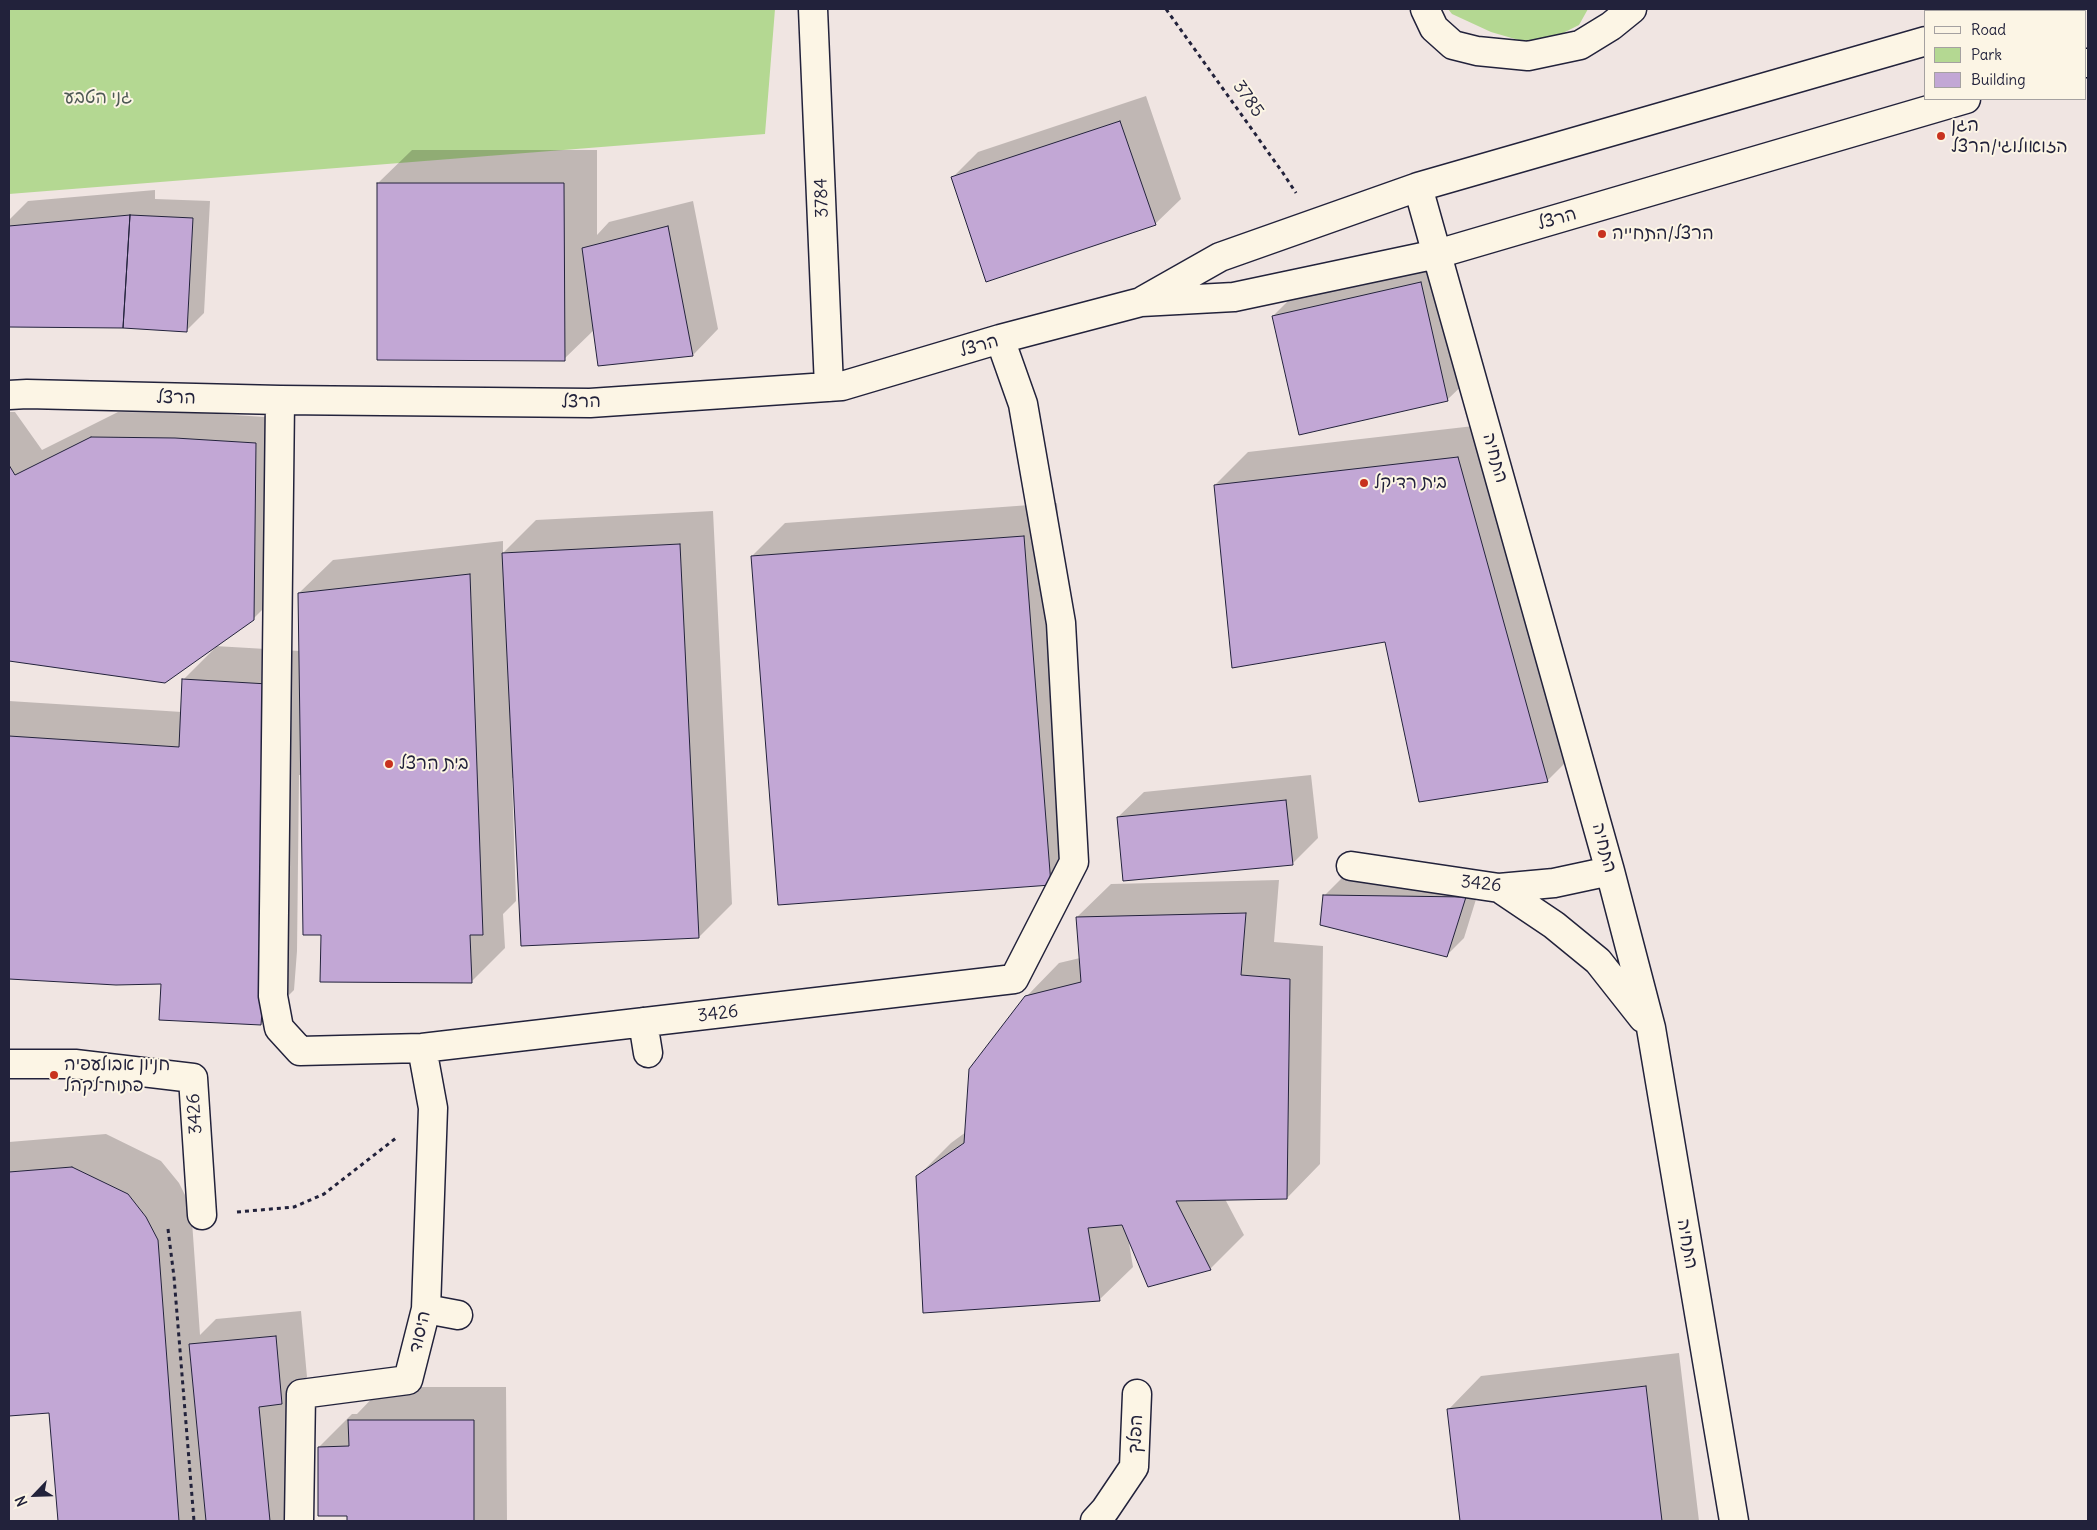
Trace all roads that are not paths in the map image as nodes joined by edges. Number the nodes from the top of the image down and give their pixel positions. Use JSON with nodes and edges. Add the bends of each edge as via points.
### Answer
{"nodes":[{"id":1,"x":813,"y":9,"type":"edge"},
{"id":2,"x":1425,"y":9,"type":"edge"},
{"id":3,"x":1632,"y":9,"type":"edge"},
{"id":4,"x":1924,"y":42,"type":"edge"},
{"id":5,"x":1963,"y":100,"type":"edge"},
{"id":6,"x":1418,"y":187,"type":"junction"},
{"id":7,"x":1437,"y":254,"type":"junction"},
{"id":8,"x":1141,"y":302,"type":"junction"},
{"id":9,"x":1000,"y":339,"type":"junction"},
{"id":10,"x":829,"y":387,"type":"junction"},
{"id":11,"x":9,"y":395,"type":"edge"},
{"id":12,"x":280,"y":400,"type":"junction"},
{"id":13,"x":1350,"y":866,"type":"dead end"},
{"id":14,"x":1610,"y":870,"type":"junction"},
{"id":15,"x":1499,"y":888,"type":"junction"},
{"id":16,"x":643,"y":1022,"type":"junction"},
{"id":17,"x":1651,"y":1028,"type":"junction"},
{"id":18,"x":422,"y":1048,"type":"junction"},
{"id":19,"x":648,"y":1053,"type":"dead end"},
{"id":20,"x":9,"y":1064,"type":"edge"},
{"id":21,"x":202,"y":1215,"type":"road end"},
{"id":22,"x":426,"y":1309,"type":"junction"},
{"id":23,"x":458,"y":1315,"type":"dead end"},
{"id":24,"x":1138,"y":1394,"type":"dead end"},
{"id":25,"x":299,"y":1521,"type":"edge"},
{"id":26,"x":1095,"y":1521,"type":"edge"},
{"id":27,"x":1734,"y":1521,"type":"edge"}],
"edges":[{"from":1,"to":10,"type":"street","name":"3784"},
{"from":2,"to":3,"type":"street","via":[[1434,28],[1453,45],[1528,56],[1580,45],[1612,26]]},
{"from":4,"to":6,"type":"street","name":"הרצל"},
{"from":5,"to":7,"type":"street","name":"הרצל"},
{"from":6,"to":7,"type":"street","name":"התחיה"},
{"from":6,"to":8,"type":"street","name":"הרצל","via":[[1220,257]]},
{"from":7,"to":8,"type":"street","name":"הרצל","via":[[1234,297]]},
{"from":7,"to":14,"type":"street","name":"התחיה"},
{"from":8,"to":9,"type":"street","name":"הרצל"},
{"from":9,"to":10,"type":"street","name":"הרצל","via":[[842,386]]},
{"from":9,"to":16,"type":"street","name":"3426","via":[[1023,404],[1061,623],[1074,862],[1014,980]]},
{"from":10,"to":12,"type":"street","name":"הרצל","via":[[590,403]]},
{"from":11,"to":12,"type":"street","name":"הרצל"},
{"from":12,"to":18,"type":"street","name":"3426","via":[[274,996],[279,1028],[300,1051]]},
{"from":13,"to":15,"type":"street","name":"3426"},
{"from":14,"to":15,"type":"street","name":"3426","via":[[1554,884]]},
{"from":14,"to":17,"type":"street","name":"התחיה"},
{"from":15,"to":17,"type":"street","via":[[1598,961]]},
{"from":16,"to":18,"type":"street","name":"3426"},
{"from":16,"to":19,"type":"street"},
{"from":17,"to":27,"type":"street","name":"התחיה"},
{"from":18,"to":22,"type":"street","name":"היסוד","via":[[434,1108]]},
{"from":20,"to":21,"type":"street","name":"3426","via":[[75,1064],[193,1078]]},
{"from":22,"to":23,"type":"street"},
{"from":22,"to":25,"type":"street","name":"היסוד","via":[[408,1380],[301,1394]]},
{"from":24,"to":26,"type":"street","name":"הפלך","via":[[1134,1467]]}]}
